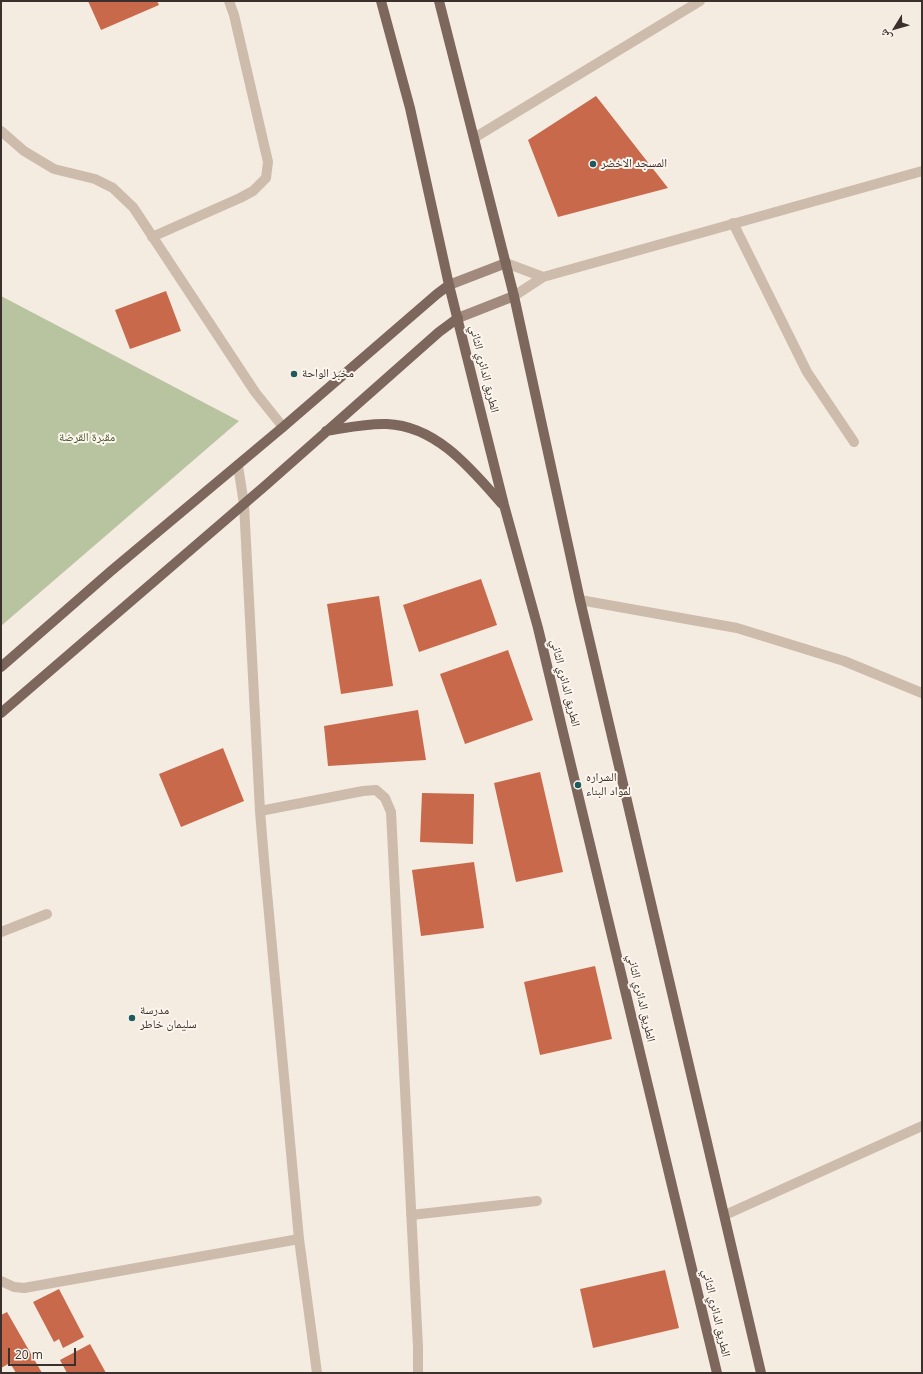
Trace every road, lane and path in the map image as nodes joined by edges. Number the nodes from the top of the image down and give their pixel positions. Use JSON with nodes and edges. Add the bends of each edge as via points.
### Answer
{"nodes":[{"id":1,"x":229,"y":1,"type":"edge"},
{"id":2,"x":381,"y":1,"type":"edge"},
{"id":3,"x":439,"y":1,"type":"edge"},
{"id":4,"x":700,"y":1,"type":"edge"},
{"id":5,"x":1,"y":131,"type":"edge"},
{"id":6,"x":474,"y":138,"type":"junction"},
{"id":7,"x":922,"y":171,"type":"edge"},
{"id":8,"x":733,"y":224,"type":"junction"},
{"id":9,"x":152,"y":237,"type":"junction"},
{"id":10,"x":506,"y":263,"type":"junction"},
{"id":11,"x":543,"y":277,"type":"junction"},
{"id":12,"x":449,"y":284,"type":"junction"},
{"id":13,"x":514,"y":296,"type":"junction"},
{"id":14,"x":458,"y":318,"type":"junction"},
{"id":15,"x":283,"y":428,"type":"junction"},
{"id":16,"x":326,"y":431,"type":"junction"},
{"id":17,"x":854,"y":442,"type":"dead end"},
{"id":18,"x":238,"y":466,"type":"junction"},
{"id":19,"x":244,"y":504,"type":"junction"},
{"id":20,"x":504,"y":506,"type":"junction"},
{"id":21,"x":580,"y":600,"type":"junction"},
{"id":22,"x":1,"y":667,"type":"edge"},
{"id":23,"x":922,"y":693,"type":"edge"},
{"id":24,"x":1,"y":713,"type":"edge"},
{"id":25,"x":260,"y":811,"type":"junction"},
{"id":26,"x":47,"y":914,"type":"dead end"},
{"id":27,"x":1,"y":932,"type":"edge"},
{"id":28,"x":922,"y":1126,"type":"edge"},
{"id":29,"x":537,"y":1201,"type":"dead end"},
{"id":30,"x":411,"y":1215,"type":"junction"},
{"id":31,"x":724,"y":1215,"type":"junction"},
{"id":32,"x":299,"y":1239,"type":"junction"},
{"id":33,"x":1,"y":1281,"type":"edge"},
{"id":34,"x":317,"y":1373,"type":"edge"},
{"id":35,"x":418,"y":1373,"type":"edge"},
{"id":36,"x":717,"y":1373,"type":"edge"},
{"id":37,"x":761,"y":1373,"type":"edge"}],
"edges":[{"from":1,"to":9,"type":"street","via":[[268,162],[266,178],[253,191],[240,198]]},
{"from":2,"to":12,"type":"main road","name":"الطريق الدائري الثاني","via":[[410,108]]},
{"from":3,"to":6,"type":"main road"},
{"from":4,"to":6,"type":"street"},
{"from":5,"to":9,"type":"street","via":[[24,151],[54,169],[94,179],[113,188],[133,207]]},
{"from":6,"to":10,"type":"main road"},
{"from":7,"to":8,"type":"street"},
{"from":8,"to":11,"type":"street"},
{"from":8,"to":17,"type":"street","via":[[807,372]]},
{"from":9,"to":15,"type":"street","via":[[255,392]]},
{"from":10,"to":11,"type":"street"},
{"from":10,"to":12,"type":"main road"},
{"from":10,"to":13,"type":"main road"},
{"from":11,"to":13,"type":"street"},
{"from":12,"to":14,"type":"main road","name":"الطريق الدائري الثاني"},
{"from":12,"to":15,"type":"main road"},
{"from":13,"to":14,"type":"main road"},
{"from":13,"to":21,"type":"main road"},
{"from":14,"to":16,"type":"main road"},
{"from":14,"to":20,"type":"main road","name":"الطريق الدائري الثاني"},
{"from":15,"to":18,"type":"main road"},
{"from":16,"to":19,"type":"main road"},
{"from":16,"to":20,"type":"main road","via":[[388,424],[411,428],[433,438],[470,467]]},
{"from":18,"to":19,"type":"street"},
{"from":18,"to":22,"type":"main road","via":[[111,571]]},
{"from":19,"to":24,"type":"main road"},
{"from":19,"to":25,"type":"street"},
{"from":20,"to":36,"type":"main road","name":"الطريق الدائري الثاني","via":[[540,636]]},
{"from":21,"to":23,"type":"street","via":[[737,628],[844,662]]},
{"from":21,"to":31,"type":"main road"},
{"from":25,"to":30,"type":"street","via":[[376,790],[385,798],[391,812]]},
{"from":25,"to":32,"type":"street"},
{"from":26,"to":27,"type":"street"},
{"from":28,"to":31,"type":"street"},
{"from":29,"to":30,"type":"street"},
{"from":30,"to":35,"type":"street"},
{"from":31,"to":37,"type":"main road"},
{"from":32,"to":33,"type":"street","via":[[24,1288]]},
{"from":32,"to":34,"type":"street"}]}
